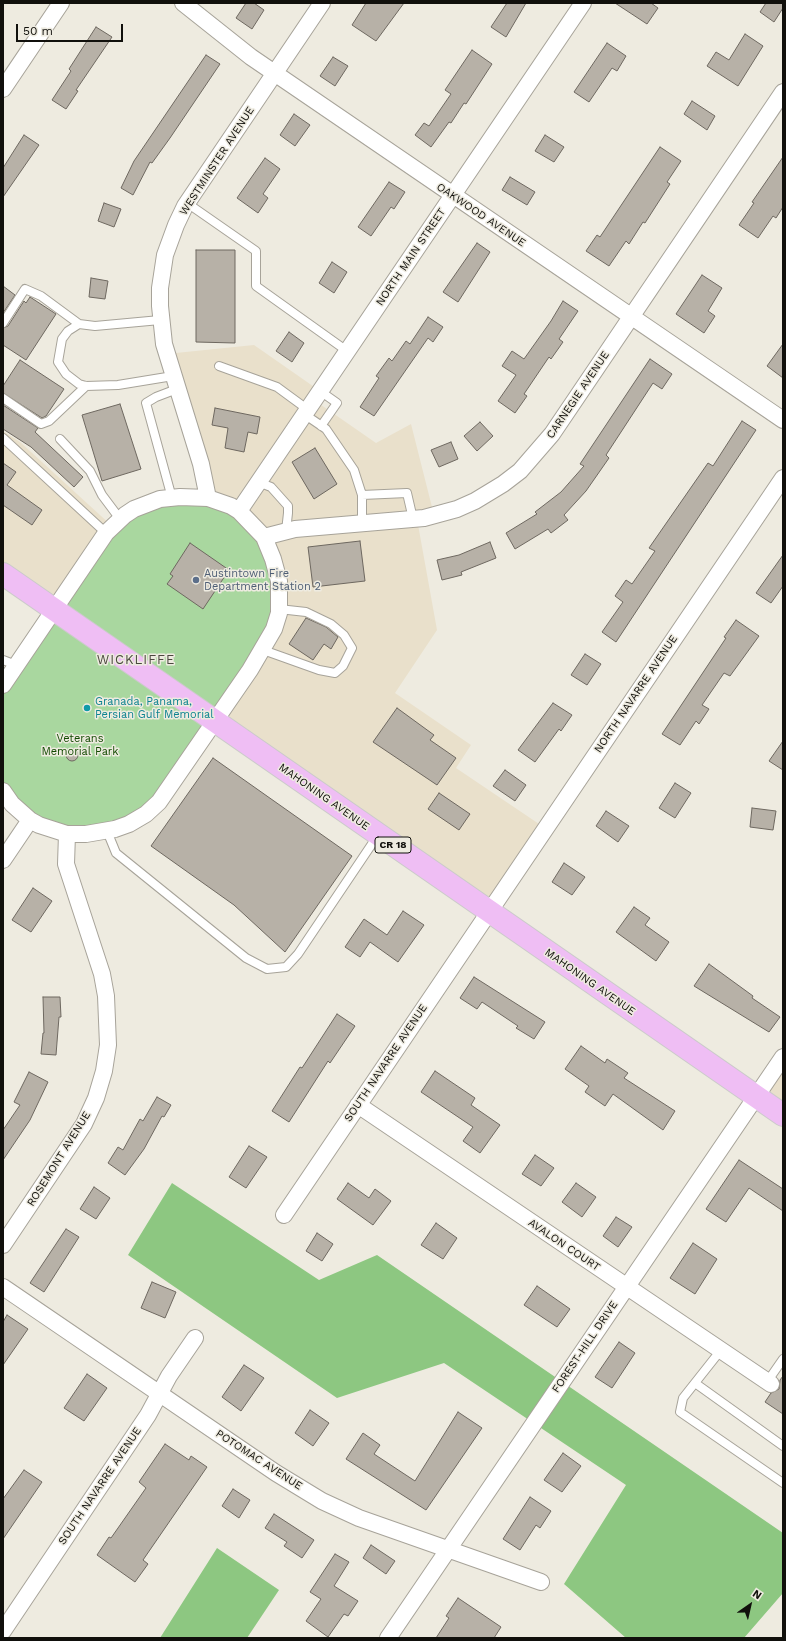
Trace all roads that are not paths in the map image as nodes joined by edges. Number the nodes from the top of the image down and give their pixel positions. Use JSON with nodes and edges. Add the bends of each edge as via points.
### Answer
{"nodes":[{"id":1,"x":61,"y":3,"type":"edge"},
{"id":2,"x":183,"y":3,"type":"edge"},
{"id":3,"x":322,"y":3,"type":"edge"},
{"id":4,"x":583,"y":3,"type":"edge"},
{"id":5,"x":275,"y":73,"type":"junction"},
{"id":6,"x":3,"y":89,"type":"edge"},
{"id":7,"x":783,"y":92,"type":"edge"},
{"id":8,"x":452,"y":196,"type":"junction"},
{"id":9,"x":187,"y":203,"type":"junction"},
{"id":10,"x":631,"y":317,"type":"junction"},
{"id":11,"x":160,"y":320,"type":"junction"},
{"id":12,"x":3,"y":323,"type":"edge"},
{"id":13,"x":79,"y":324,"type":"junction"},
{"id":14,"x":347,"y":351,"type":"junction"},
{"id":15,"x":219,"y":366,"type":"dead end"},
{"id":16,"x":175,"y":382,"type":"junction"},
{"id":17,"x":86,"y":386,"type":"junction"},
{"id":18,"x":320,"y":391,"type":"junction"},
{"id":19,"x":3,"y":398,"type":"edge"},
{"id":20,"x":306,"y":412,"type":"junction"},
{"id":21,"x":783,"y":420,"type":"edge"},
{"id":22,"x":322,"y":426,"type":"junction"},
{"id":23,"x":3,"y":438,"type":"edge"},
{"id":24,"x":60,"y":439,"type":"dead end"},
{"id":25,"x":783,"y":478,"type":"edge"},
{"id":26,"x":258,"y":482,"type":"junction"},
{"id":27,"x":362,"y":495,"type":"junction"},
{"id":28,"x":172,"y":498,"type":"junction"},
{"id":29,"x":208,"y":498,"type":"junction"},
{"id":30,"x":239,"y":511,"type":"junction"},
{"id":31,"x":120,"y":519,"type":"junction"},
{"id":32,"x":413,"y":519,"type":"junction"},
{"id":33,"x":362,"y":524,"type":"junction"},
{"id":34,"x":286,"y":531,"type":"junction"},
{"id":35,"x":106,"y":533,"type":"junction"},
{"id":36,"x":264,"y":538,"type":"junction"},
{"id":37,"x":3,"y":574,"type":"edge"},
{"id":38,"x":279,"y":609,"type":"junction"},
{"id":39,"x":54,"y":610,"type":"junction"},
{"id":40,"x":263,"y":650,"type":"junction"},
{"id":41,"x":10,"y":663,"type":"edge"},
{"id":42,"x":3,"y":685,"type":"edge"},
{"id":43,"x":215,"y":721,"type":"junction"},
{"id":44,"x":3,"y":791,"type":"edge"},
{"id":45,"x":30,"y":820,"type":"junction"},
{"id":46,"x":106,"y":831,"type":"junction"},
{"id":47,"x":67,"y":834,"type":"junction"},
{"id":48,"x":378,"y":835,"type":"junction"},
{"id":49,"x":3,"y":860,"type":"edge"},
{"id":50,"x":489,"y":912,"type":"junction"},
{"id":51,"x":783,"y":1057,"type":"edge"},
{"id":52,"x":756,"y":1096,"type":"junction"},
{"id":53,"x":358,"y":1105,"type":"junction"},
{"id":54,"x":783,"y":1116,"type":"edge"},
{"id":55,"x":284,"y":1215,"type":"dead end"},
{"id":56,"x":3,"y":1245,"type":"edge"},
{"id":57,"x":626,"y":1286,"type":"junction"},
{"id":58,"x":3,"y":1287,"type":"edge"},
{"id":59,"x":195,"y":1338,"type":"dead end"},
{"id":60,"x":720,"y":1350,"type":"junction"},
{"id":61,"x":783,"y":1359,"type":"edge"},
{"id":62,"x":694,"y":1383,"type":"junction"},
{"id":63,"x":769,"y":1383,"type":"joint"},
{"id":64,"x":160,"y":1394,"type":"junction"},
{"id":65,"x":783,"y":1446,"type":"edge"},
{"id":66,"x":783,"y":1483,"type":"edge"},
{"id":67,"x":448,"y":1550,"type":"junction"},
{"id":68,"x":541,"y":1582,"type":"dead end"},
{"id":69,"x":3,"y":1631,"type":"edge"},
{"id":70,"x":388,"y":1638,"type":"edge"}],
"edges":[{"from":1,"to":6,"type":"street"},
{"from":2,"to":5,"type":"street","name":"OAKWOOD AVENUE"},
{"from":3,"to":5,"type":"street","name":"WESTMINSTER AVENUE"},
{"from":4,"to":8,"type":"street","name":"NORTH MAIN STREET"},
{"from":5,"to":8,"type":"street","name":"OAKWOOD AVENUE"},
{"from":5,"to":9,"type":"street","name":"WESTMINSTER AVENUE"},
{"from":7,"to":10,"type":"street","name":"CARNEGIE AVENUE"},
{"from":8,"to":10,"type":"street","name":"OAKWOOD AVENUE"},
{"from":8,"to":14,"type":"street","name":"NORTH MAIN STREET"},
{"from":9,"to":11,"type":"street","name":"WESTMINSTER AVENUE","via":[[165,255],[160,288]]},
{"from":9,"to":14,"type":"lane","via":[[256,251],[256,286]]},
{"from":10,"to":21,"type":"street","name":"OAKWOOD AVENUE"},
{"from":10,"to":32,"type":"street","name":"CARNEGIE AVENUE","via":[[552,434],[520,471],[475,501],[457,509]]},
{"from":11,"to":13,"type":"lane","via":[[95,326]]},
{"from":11,"to":16,"type":"street","name":"WESTMINSTER AVENUE"},
{"from":12,"to":13,"type":"lane","via":[[26,289]]},
{"from":13,"to":17,"type":"lane","via":[[68,331],[62,339],[58,362],[66,374]]},
{"from":14,"to":18,"type":"street","name":"NORTH MAIN STREET"},
{"from":15,"to":20,"type":"lane","via":[[277,387]]},
{"from":16,"to":17,"type":"lane"},
{"from":16,"to":28,"type":"lane","via":[[146,403]]},
{"from":16,"to":29,"type":"street","name":"WESTMINSTER AVENUE","via":[[201,464]]},
{"from":17,"to":19,"type":"lane","via":[[49,421],[41,424]]},
{"from":18,"to":20,"type":"street","name":"NORTH MAIN STREET"},
{"from":18,"to":22,"type":"lane","via":[[337,403]]},
{"from":20,"to":22,"type":"lane"},
{"from":20,"to":26,"type":"street","name":"NORTH MAIN STREET"},
{"from":22,"to":27,"type":"lane","via":[[354,470]]},
{"from":23,"to":35,"type":"lane"},
{"from":24,"to":31,"type":"lane","via":[[90,471],[102,495]]},
{"from":25,"to":50,"type":"street","name":"NORTH NAVARRE AVENUE"},
{"from":26,"to":30,"type":"street","name":"NORTH MAIN STREET"},
{"from":26,"to":34,"type":"lane","via":[[271,487],[288,506]]},
{"from":27,"to":32,"type":"lane","via":[[407,493]]},
{"from":27,"to":33,"type":"lane"},
{"from":28,"to":29,"type":"street"},
{"from":28,"to":31,"type":"street","via":[[150,502]]},
{"from":29,"to":30,"type":"street"},
{"from":30,"to":36,"type":"street"},
{"from":31,"to":35,"type":"street"},
{"from":32,"to":33,"type":"street","name":"CARNEGIE AVENUE"},
{"from":33,"to":34,"type":"street","name":"CARNEGIE AVENUE","via":[[295,528]]},
{"from":34,"to":36,"type":"street","name":"CARNEGIE AVENUE"},
{"from":35,"to":39,"type":"street"},
{"from":36,"to":38,"type":"street","via":[[279,581]]},
{"from":37,"to":39,"type":"main road","name":"MAHONING AVENUE","number":"CR 18"},
{"from":38,"to":40,"type":"street","via":[[274,629]]},
{"from":38,"to":40,"type":"lane","via":[[306,612],[331,624],[344,635],[352,648],[335,673],[319,670]]},
{"from":39,"to":41,"type":"street"},
{"from":39,"to":43,"type":"main road","name":"MAHONING AVENUE","number":"CR 18"},
{"from":40,"to":43,"type":"street"},
{"from":41,"to":42,"type":"street"},
{"from":43,"to":46,"type":"street","via":[[159,802],[129,824]]},
{"from":43,"to":48,"type":"main road","name":"MAHONING AVENUE","number":"CR 18"},
{"from":44,"to":45,"type":"street","via":[[12,804]]},
{"from":45,"to":47,"type":"street"},
{"from":45,"to":49,"type":"street"},
{"from":46,"to":47,"type":"street"},
{"from":46,"to":48,"type":"lane","via":[[116,853],[246,958],[267,969],[286,967],[298,954]]},
{"from":47,"to":56,"type":"street","name":"ROSEMONT AVENUE","via":[[66,864],[102,974],[106,996],[108,1014],[104,1071],[96,1098],[84,1124]]},
{"from":48,"to":50,"type":"main road","name":"MAHONING AVENUE","number":"CR 18"},
{"from":50,"to":52,"type":"main road","name":"MAHONING AVENUE","number":"CR 18"},
{"from":50,"to":53,"type":"street","name":"SOUTH NAVARRE AVENUE"},
{"from":51,"to":52,"type":"street","name":"FOREST-HILL DRIVE"},
{"from":52,"to":54,"type":"main road","name":"MAHONING AVENUE","number":"CR 18"},
{"from":52,"to":57,"type":"street","name":"FOREST-HILL DRIVE"},
{"from":53,"to":55,"type":"street","name":"SOUTH NAVARRE AVENUE"},
{"from":53,"to":57,"type":"street","name":"AVALON COURT"},
{"from":57,"to":60,"type":"street","name":"AVALON COURT"},
{"from":57,"to":67,"type":"street","name":"FOREST-HILL DRIVE"},
{"from":58,"to":64,"type":"street","name":"POTOMAC AVENUE"},
{"from":59,"to":64,"type":"street","name":"SOUTH NAVARRE AVENUE"},
{"from":60,"to":62,"type":"lane"},
{"from":60,"to":63,"type":"street","name":"AVALON COURT"},
{"from":61,"to":63,"type":"lane"},
{"from":62,"to":65,"type":"lane"},
{"from":62,"to":66,"type":"lane","via":[[683,1398],[680,1412]]},
{"from":64,"to":67,"type":"street","name":"POTOMAC AVENUE","via":[[322,1501],[359,1518]]},
{"from":64,"to":69,"type":"street","name":"SOUTH NAVARRE AVENUE"},
{"from":67,"to":68,"type":"street","name":"POTOMAC AVENUE"},
{"from":67,"to":70,"type":"street","name":"FOREST-HILL DRIVE"}]}
